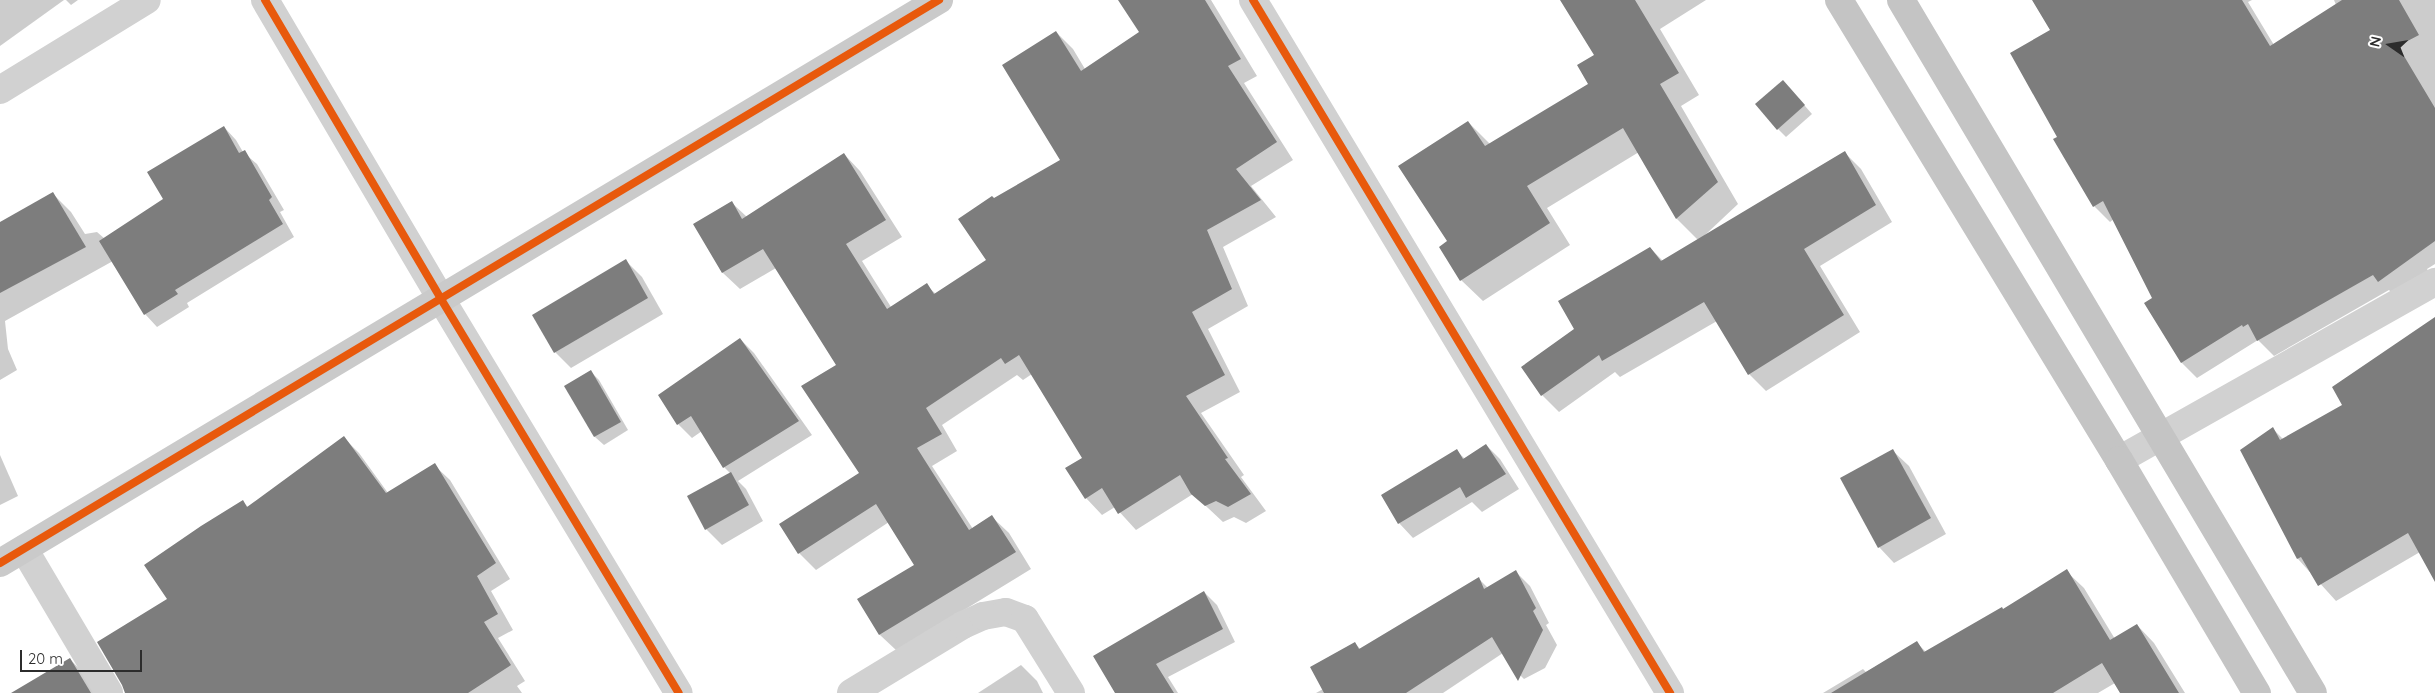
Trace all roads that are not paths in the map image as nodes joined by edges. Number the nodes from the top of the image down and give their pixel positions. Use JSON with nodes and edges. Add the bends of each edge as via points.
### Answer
{"nodes":[{"id":1,"x":147,"y":0,"type":"edge"},
{"id":2,"x":265,"y":0,"type":"edge"},
{"id":3,"x":939,"y":0,"type":"edge"},
{"id":4,"x":1253,"y":0,"type":"edge"},
{"id":5,"x":1839,"y":0,"type":"edge"},
{"id":6,"x":1902,"y":0,"type":"edge"},
{"id":7,"x":0,"y":90,"type":"edge"},
{"id":8,"x":2435,"y":282,"type":"edge"},
{"id":9,"x":441,"y":299,"type":"junction"},
{"id":10,"x":2162,"y":435,"type":"junction"},
{"id":11,"x":2119,"y":460,"type":"junction"},
{"id":12,"x":24,"y":549,"type":"junction"},
{"id":13,"x":0,"y":563,"type":"edge"},
{"id":14,"x":109,"y":693,"type":"edge"},
{"id":15,"x":679,"y":693,"type":"edge"},
{"id":16,"x":851,"y":693,"type":"edge"},
{"id":17,"x":1071,"y":693,"type":"edge"},
{"id":18,"x":1670,"y":693,"type":"edge"},
{"id":19,"x":2257,"y":693,"type":"edge"},
{"id":20,"x":2314,"y":693,"type":"edge"}],
"edges":[{"from":1,"to":7,"type":"street"},
{"from":2,"to":9,"type":"street"},
{"from":3,"to":9,"type":"street"},
{"from":4,"to":18,"type":"street"},
{"from":5,"to":11,"type":"main road"},
{"from":6,"to":10,"type":"main road"},
{"from":8,"to":10,"type":"street"},
{"from":9,"to":12,"type":"street"},
{"from":9,"to":15,"type":"street"},
{"from":10,"to":11,"type":"street"},
{"from":10,"to":20,"type":"main road"},
{"from":11,"to":19,"type":"main road"},
{"from":12,"to":13,"type":"street"},
{"from":12,"to":14,"type":"street"},
{"from":16,"to":17,"type":"street","via":[[963,625],[983,616],[1006,612],[1025,619]]}]}
